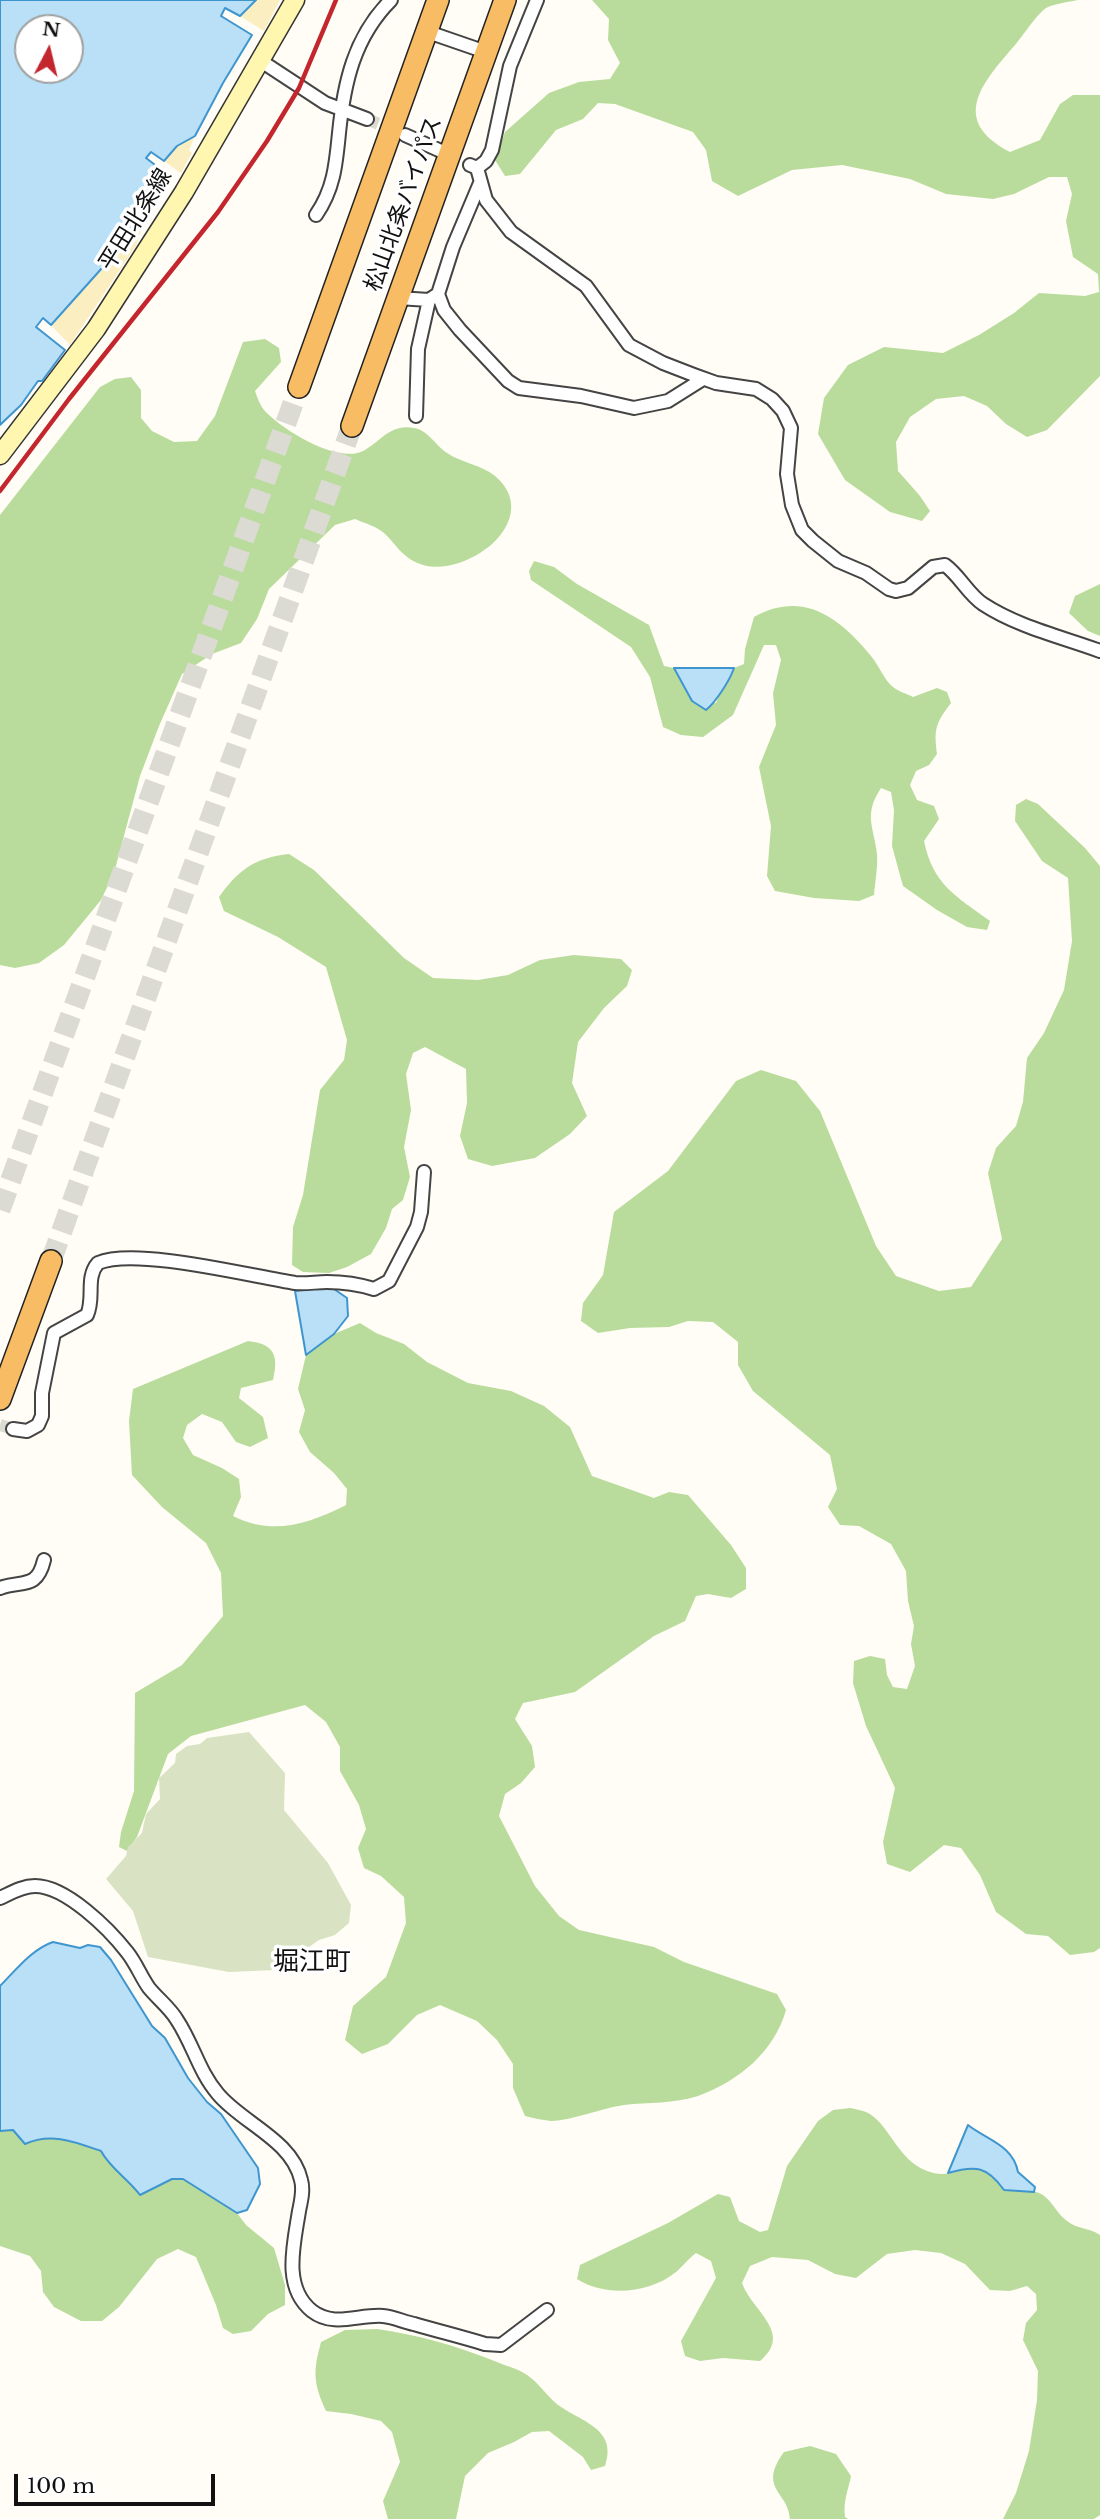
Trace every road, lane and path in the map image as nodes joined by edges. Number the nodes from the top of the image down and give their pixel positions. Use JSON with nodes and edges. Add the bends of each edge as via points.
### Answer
{"nodes":[{"id":1,"x":295,"y":0,"type":"edge"},
{"id":2,"x":379,"y":0,"type":"edge"},
{"id":3,"x":391,"y":0,"type":"edge"},
{"id":4,"x":439,"y":0,"type":"edge"},
{"id":5,"x":505,"y":0,"type":"edge"},
{"id":6,"x":537,"y":0,"type":"edge"},
{"id":7,"x":371,"y":24,"type":"junction"},
{"id":8,"x":428,"y":32,"type":"junction"},
{"id":9,"x":486,"y":52,"type":"junction"},
{"id":10,"x":261,"y":61,"type":"junction"},
{"id":11,"x":342,"y":110,"type":"junction"},
{"id":12,"x":367,"y":119,"type":"tunnel mouth"},
{"id":13,"x":405,"y":135,"type":"tunnel mouth"},
{"id":14,"x":441,"y":151,"type":"dead end"},
{"id":15,"x":480,"y":183,"type":"junction"},
{"id":16,"x":316,"y":215,"type":"dead end"},
{"id":17,"x":433,"y":297,"type":"junction"},
{"id":18,"x":398,"y":298,"type":"junction"},
{"id":19,"x":703,"y":379,"type":"junction"},
{"id":20,"x":299,"y":387,"type":"tunnel mouth"},
{"id":21,"x":416,"y":416,"type":"dead end"},
{"id":22,"x":352,"y":426,"type":"tunnel mouth"},
{"id":23,"x":0,"y":455,"type":"edge"},
{"id":24,"x":1100,"y":651,"type":"edge"},
{"id":25,"x":424,"y":1171,"type":"dead end"},
{"id":26,"x":51,"y":1261,"type":"tunnel mouth"},
{"id":27,"x":0,"y":1399,"type":"edge"},
{"id":28,"x":13,"y":1429,"type":"tunnel mouth"},
{"id":29,"x":44,"y":1560,"type":"dead end"},
{"id":30,"x":0,"y":1588,"type":"edge"},
{"id":31,"x":0,"y":1898,"type":"edge"},
{"id":32,"x":547,"y":2310,"type":"dead end"}],
"edges":[{"from":1,"to":10,"type":"main road","name":"平田北条線"},
{"from":2,"to":7,"type":"street"},
{"from":3,"to":7,"type":"street"},
{"from":4,"to":8,"type":"highway","name":"松山北条バイパス"},
{"from":5,"to":9,"type":"highway","name":"松山北条バイパス"},
{"from":6,"to":15,"type":"street","via":[[510,66],[492,150],[486,161],[473,167]]},
{"from":7,"to":11,"type":"street","via":[[352,60]]},
{"from":8,"to":9,"type":"street"},
{"from":8,"to":20,"type":"highway","name":"松山北条バイパス"},
{"from":9,"to":18,"type":"highway","name":"松山北条バイパス"},
{"from":10,"to":11,"type":"street"},
{"from":10,"to":23,"type":"main road","name":"平田北条線","via":[[96,328]]},
{"from":11,"to":12,"type":"street"},
{"from":11,"to":16,"type":"street","via":[[333,183]]},
{"from":13,"to":14,"type":"street"},
{"from":15,"to":17,"type":"street"},
{"from":15,"to":19,"type":"street","via":[[486,200],[512,232],[586,286],[629,345]]},
{"from":17,"to":18,"type":"street"},
{"from":17,"to":19,"type":"street","via":[[519,388],[634,408],[668,401]]},
{"from":17,"to":21,"type":"street","via":[[418,349]]},
{"from":18,"to":22,"type":"highway","name":"松山北条バイパス"},
{"from":19,"to":24,"type":"street","via":[[765,393],[783,411],[790,428],[792,505],[802,530],[838,561],[896,591],[933,567],[945,565],[989,607]]},
{"from":25,"to":28,"type":"street","via":[[416,1227],[389,1280],[374,1289],[351,1283],[296,1283],[147,1259],[97,1263],[91,1275],[87,1315],[54,1333],[38,1425],[27,1431]]},
{"from":26,"to":27,"type":"highway"},
{"from":29,"to":30,"type":"street","via":[[32,1581]]},
{"from":31,"to":32,"type":"street","via":[[42,1886],[95,1918],[128,1953],[148,1987],[177,2019],[218,2095],[294,2164],[302,2180],[294,2284],[312,2311],[339,2320],[387,2316],[501,2345]]}]}
